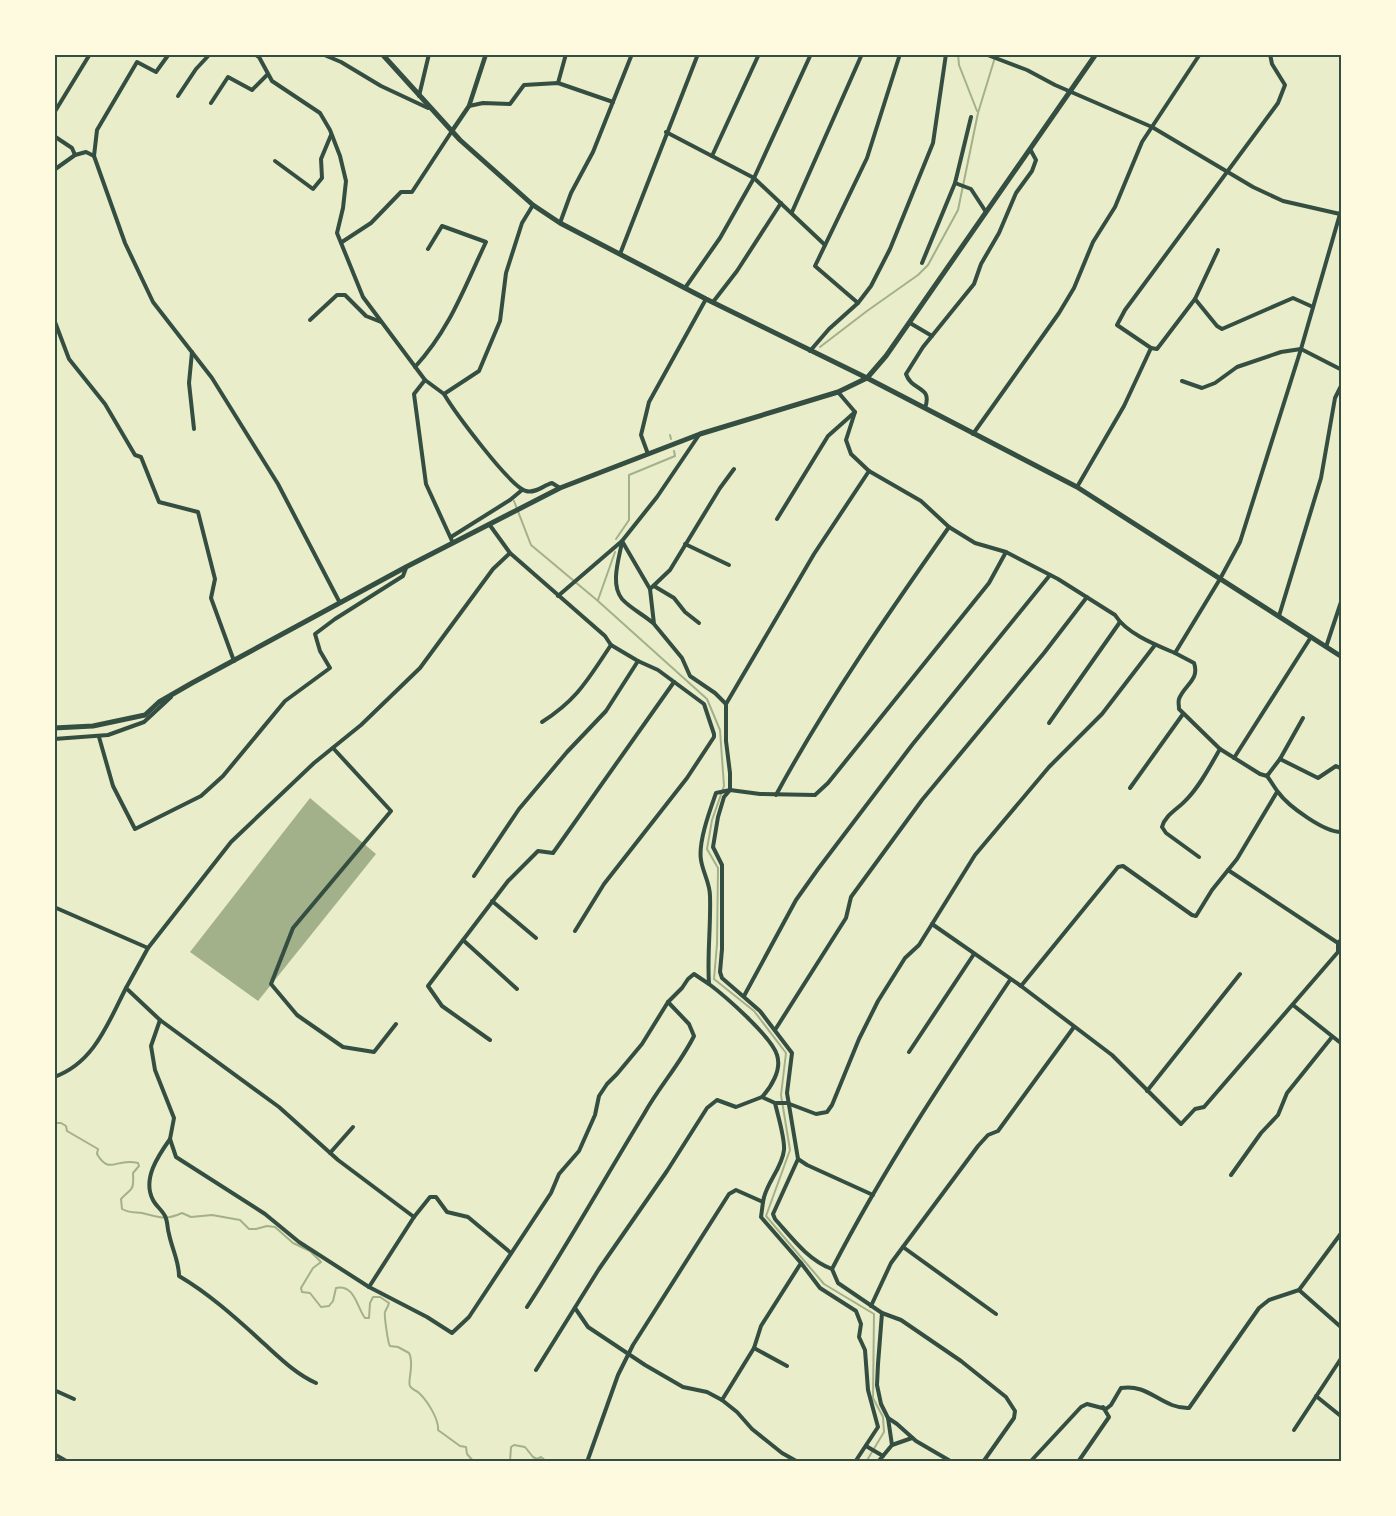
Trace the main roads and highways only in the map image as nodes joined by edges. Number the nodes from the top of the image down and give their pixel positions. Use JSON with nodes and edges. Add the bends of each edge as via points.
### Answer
{"nodes":[{"id":1,"x":382,"y":54,"type":"edge"},
{"id":2,"x":1096,"y":54,"type":"edge"},
{"id":3,"x":867,"y":378,"type":"junction"},
{"id":4,"x":1342,"y":657,"type":"edge"},
{"id":5,"x":54,"y":728,"type":"edge"}],
"edges":[{"from":1,"to":3,"type":"main road","via":[[430,109],[533,205],[706,299]]},
{"from":2,"to":3,"type":"main road"},
{"from":3,"to":4,"type":"main road","via":[[1077,488]]},
{"from":3,"to":5,"type":"main road","via":[[838,392],[700,434],[560,488],[452,540],[176,692],[145,715],[93,726]]}]}
